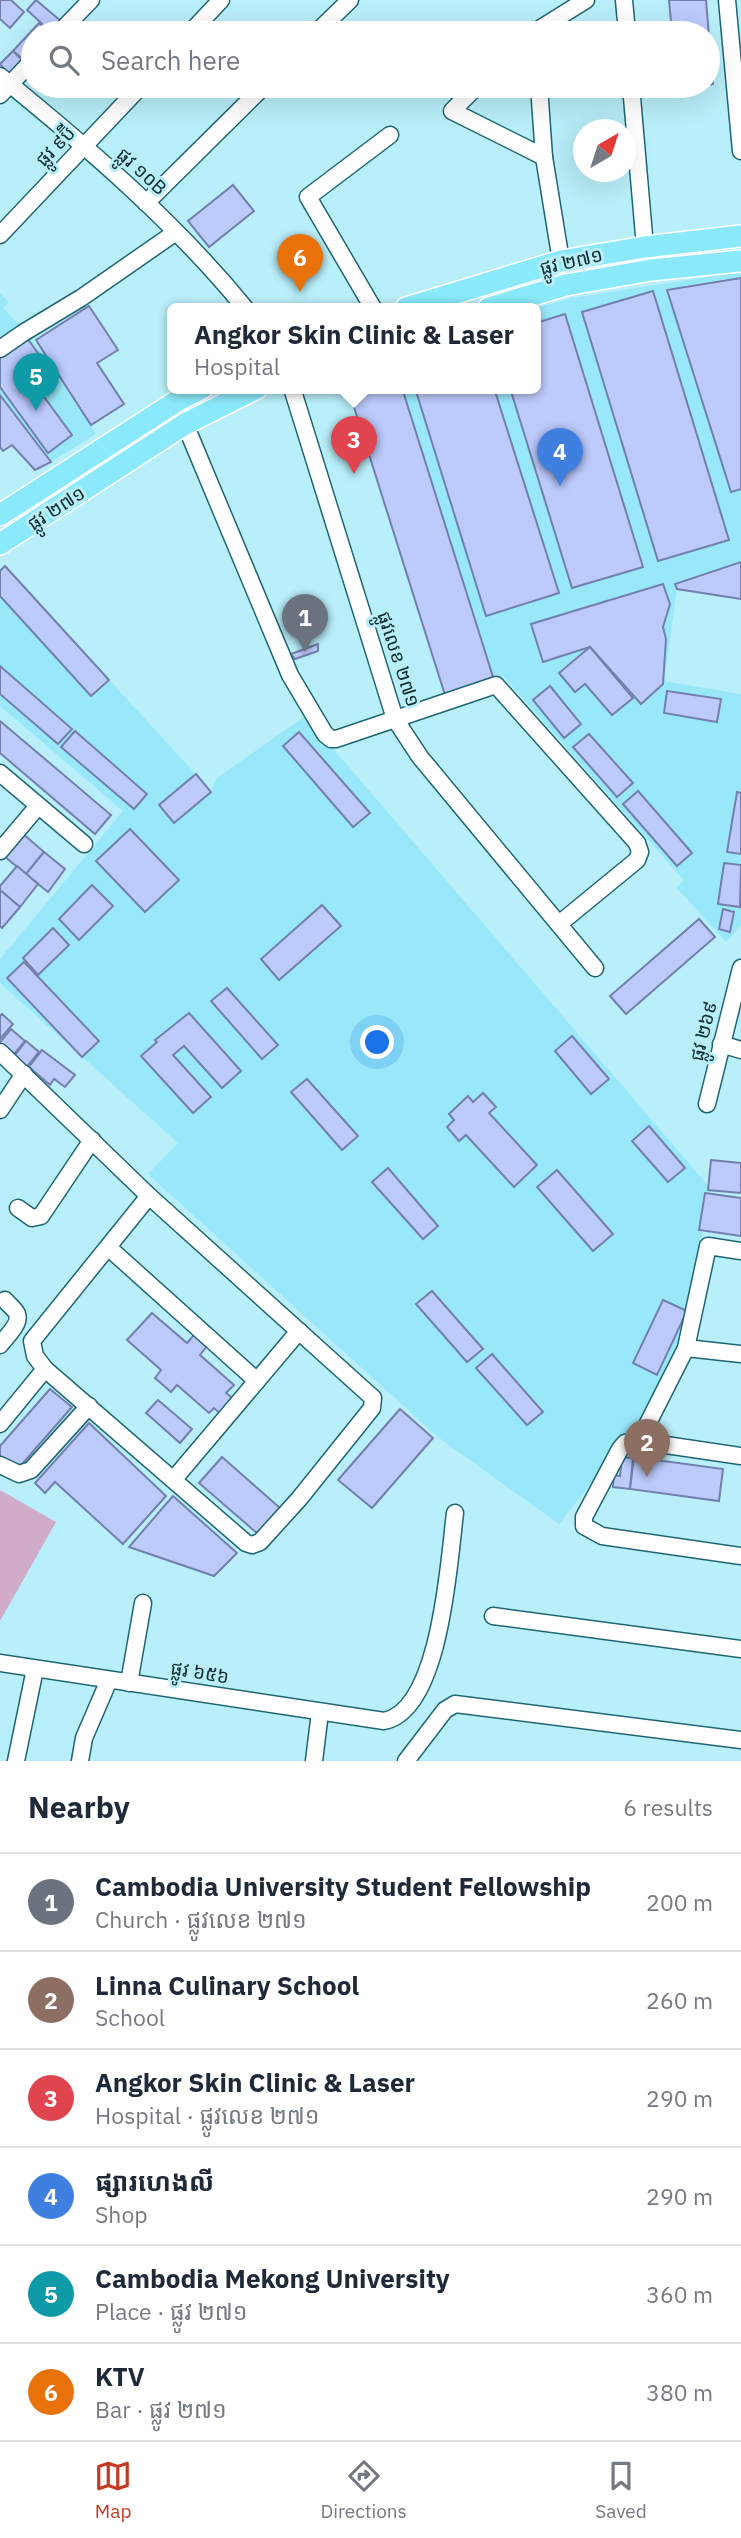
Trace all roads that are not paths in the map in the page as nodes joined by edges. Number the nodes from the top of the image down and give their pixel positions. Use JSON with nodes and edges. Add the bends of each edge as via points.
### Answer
{"nodes":[{"id":1,"x":91,"y":0,"type":"edge"},
{"id":2,"x":221,"y":0,"type":"edge"},
{"id":3,"x":349,"y":0,"type":"edge"},
{"id":4,"x":586,"y":0,"type":"edge"},
{"id":5,"x":624,"y":0,"type":"edge"},
{"id":6,"x":727,"y":0,"type":"edge"},
{"id":7,"x":71,"y":21,"type":"edge"},
{"id":8,"x":201,"y":21,"type":"edge"},
{"id":9,"x":328,"y":21,"type":"edge"},
{"id":10,"x":553,"y":21,"type":"edge"},
{"id":11,"x":625,"y":21,"type":"edge"},
{"id":12,"x":21,"y":70,"type":"edge"},
{"id":13,"x":3,"y":85,"type":"edge"},
{"id":14,"x":130,"y":98,"type":"edge"},
{"id":15,"x":252,"y":98,"type":"edge"},
{"id":16,"x":465,"y":98,"type":"edge"},
{"id":17,"x":540,"y":98,"type":"edge"},
{"id":18,"x":632,"y":98,"type":"edge"},
{"id":19,"x":390,"y":135,"type":"dead end"},
{"id":20,"x":83,"y":147,"type":"junction"},
{"id":21,"x":741,"y":151,"type":"edge"},
{"id":22,"x":544,"y":157,"type":"junction"},
{"id":23,"x":146,"y":203,"type":"junction"},
{"id":24,"x":176,"y":232,"type":"junction"},
{"id":25,"x":0,"y":235,"type":"edge"},
{"id":26,"x":741,"y":236,"type":"edge"},
{"id":27,"x":645,"y":247,"type":"junction"},
{"id":28,"x":561,"y":261,"type":"junction"},
{"id":29,"x":741,"y":261,"type":"edge"},
{"id":30,"x":240,"y":303,"type":"edge"},
{"id":31,"x":370,"y":303,"type":"edge"},
{"id":32,"x":422,"y":303,"type":"edge"},
{"id":33,"x":506,"y":303,"type":"edge"},
{"id":34,"x":0,"y":349,"type":"edge"},
{"id":35,"x":190,"y":394,"type":"edge"},
{"id":36,"x":245,"y":394,"type":"edge"},
{"id":37,"x":294,"y":394,"type":"edge"},
{"id":38,"x":185,"y":424,"type":"junction"},
{"id":39,"x":0,"y":515,"type":"edge"},
{"id":40,"x":0,"y":544,"type":"edge"},
{"id":41,"x":395,"y":719,"type":"junction"},
{"id":42,"x":0,"y":773,"type":"edge"},
{"id":43,"x":38,"y":806,"type":"junction"},
{"id":44,"x":84,"y":844,"type":"dead end"},
{"id":45,"x":0,"y":851,"type":"edge"},
{"id":46,"x":559,"y":924,"type":"junction"},
{"id":47,"x":595,"y":968,"type":"dead end"},
{"id":48,"x":741,"y":968,"type":"edge"},
{"id":49,"x":721,"y":1044,"type":"junction"},
{"id":50,"x":741,"y":1050,"type":"edge"},
{"id":51,"x":0,"y":1052,"type":"edge"},
{"id":52,"x":24,"y":1074,"type":"junction"},
{"id":53,"x":707,"y":1104,"type":"dead end"},
{"id":54,"x":0,"y":1110,"type":"edge"},
{"id":55,"x":92,"y":1140,"type":"junction"},
{"id":56,"x":149,"y":1196,"type":"junction"},
{"id":57,"x":18,"y":1208,"type":"dead end"},
{"id":58,"x":108,"y":1248,"type":"junction"},
{"id":59,"x":741,"y":1251,"type":"edge"},
{"id":60,"x":5,"y":1300,"type":"dead end"},
{"id":61,"x":299,"y":1331,"type":"junction"},
{"id":62,"x":0,"y":1345,"type":"edge"},
{"id":63,"x":686,"y":1348,"type":"junction"},
{"id":64,"x":741,"y":1353,"type":"edge"},
{"id":65,"x":45,"y":1369,"type":"junction"},
{"id":66,"x":257,"y":1381,"type":"junction"},
{"id":67,"x":89,"y":1406,"type":"junction"},
{"id":68,"x":0,"y":1424,"type":"edge"},
{"id":69,"x":639,"y":1441,"type":"junction"},
{"id":70,"x":741,"y":1456,"type":"edge"},
{"id":71,"x":0,"y":1465,"type":"edge"},
{"id":72,"x":174,"y":1479,"type":"junction"},
{"id":73,"x":455,"y":1513,"type":"dead end"},
{"id":74,"x":741,"y":1556,"type":"edge"},
{"id":75,"x":143,"y":1603,"type":"dead end"},
{"id":76,"x":493,"y":1616,"type":"dead end"},
{"id":77,"x":741,"y":1649,"type":"edge"},
{"id":78,"x":0,"y":1663,"type":"edge"},
{"id":79,"x":35,"y":1668,"type":"junction"},
{"id":80,"x":109,"y":1680,"type":"junction"},
{"id":81,"x":129,"y":1683,"type":"junction"},
{"id":82,"x":410,"y":1706,"type":"junction"},
{"id":83,"x":320,"y":1712,"type":"junction"},
{"id":84,"x":435,"y":1722,"type":"junction"},
{"id":85,"x":741,"y":1740,"type":"edge"},
{"id":86,"x":16,"y":1761,"type":"edge"},
{"id":87,"x":80,"y":1761,"type":"edge"},
{"id":88,"x":314,"y":1761,"type":"edge"},
{"id":89,"x":406,"y":1761,"type":"edge"}],
"edges":[{"from":1,"to":7,"type":"street"},
{"from":2,"to":8,"type":"street"},
{"from":3,"to":9,"type":"street"},
{"from":4,"to":10,"type":"street"},
{"from":5,"to":11,"type":"street"},
{"from":6,"to":21,"type":"street"},
{"from":12,"to":13,"type":"street"},
{"from":13,"to":20,"type":"street","name":"ផ្លូវ ១០B"},
{"from":14,"to":20,"type":"street","name":"ផ្លូវ ៩ប៊ី"},
{"from":15,"to":23,"type":"street"},
{"from":16,"to":22,"type":"street","via":[[452,111]]},
{"from":17,"to":22,"type":"street"},
{"from":18,"to":27,"type":"street"},
{"from":19,"to":31,"type":"street","via":[[308,197]]},
{"from":20,"to":23,"type":"street","name":"ផ្លូវ ១០B"},
{"from":20,"to":25,"type":"street","name":"ផ្លូវ ៩ប៊ី"},
{"from":22,"to":28,"type":"street"},
{"from":23,"to":24,"type":"street","name":"ផ្លូវ ១០B"},
{"from":24,"to":30,"type":"street","name":"ផ្លូវ ១០B"},
{"from":24,"to":34,"type":"street"},
{"from":26,"to":27,"type":"main road","name":"ផ្លូវ ២៧១"},
{"from":27,"to":28,"type":"main road","name":"ផ្លូវ ២៧១"},
{"from":28,"to":32,"type":"main road","name":"ផ្លូវ ២៧១"},
{"from":29,"to":33,"type":"main road","name":"ផ្លូវ ២៧១","via":[[566,285]]},
{"from":35,"to":39,"type":"main road","name":"ផ្លូវ ២៧១"},
{"from":36,"to":38,"type":"main road","name":"ផ្លូវ ២៧១"},
{"from":37,"to":41,"type":"street","name":"ផ្លូវលេខ ២៧១"},
{"from":38,"to":40,"type":"main road","name":"ផ្លូវ ២៧១"},
{"from":38,"to":41,"type":"street","via":[[290,675],[325,734],[335,739]]},
{"from":41,"to":46,"type":"street","name":"ផ្លូវលេខ ២៧១"},
{"from":41,"to":46,"type":"street","via":[[496,685],[637,843],[637,860]]},
{"from":42,"to":43,"type":"street"},
{"from":43,"to":44,"type":"street"},
{"from":43,"to":45,"type":"street"},
{"from":46,"to":47,"type":"street","name":"ផ្លូវលេខ ២៧១"},
{"from":48,"to":49,"type":"street","name":"ផ្លូវ ២៦៩"},
{"from":49,"to":50,"type":"street"},
{"from":49,"to":53,"type":"street","name":"ផ្លូវ ២៦៩"},
{"from":51,"to":52,"type":"street"},
{"from":52,"to":54,"type":"street"},
{"from":52,"to":55,"type":"street"},
{"from":55,"to":56,"type":"street"},
{"from":55,"to":57,"type":"street","via":[[41,1216],[32,1218]]},
{"from":56,"to":58,"type":"street"},
{"from":56,"to":61,"type":"street"},
{"from":58,"to":65,"type":"street","via":[[32,1342]]},
{"from":58,"to":66,"type":"street"},
{"from":59,"to":63,"type":"street","via":[[708,1246]]},
{"from":60,"to":62,"type":"street","via":[[17,1317]]},
{"from":61,"to":66,"type":"street"},
{"from":61,"to":72,"type":"street","via":[[373,1398],[372,1408],[292,1508],[252,1545]]},
{"from":63,"to":64,"type":"street"},
{"from":63,"to":69,"type":"street"},
{"from":65,"to":67,"type":"street"},
{"from":65,"to":68,"type":"street"},
{"from":66,"to":72,"type":"street"},
{"from":67,"to":71,"type":"street","via":[[31,1470],[19,1474]]},
{"from":67,"to":72,"type":"street"},
{"from":69,"to":70,"type":"street"},
{"from":69,"to":74,"type":"street","via":[[625,1443],[620,1449],[584,1517],[584,1526],[601,1536]]},
{"from":73,"to":82,"type":"street","via":[[444,1612],[428,1668]]},
{"from":75,"to":81,"type":"street"},
{"from":76,"to":77,"type":"street"},
{"from":78,"to":79,"type":"street","name":"ផ្លូវ ៦៥៦"},
{"from":79,"to":80,"type":"street","name":"ផ្លូវ ៦៥៦"},
{"from":79,"to":86,"type":"street"},
{"from":80,"to":81,"type":"street","name":"ផ្លូវ ៦៥៦"},
{"from":80,"to":87,"type":"street","via":[[84,1738]]},
{"from":81,"to":83,"type":"street","name":"ផ្លូវ ៦៥៦"},
{"from":82,"to":83,"type":"street","name":"ផ្លូវ ៦៥៦","via":[[384,1721]]},
{"from":82,"to":84,"type":"street"},
{"from":83,"to":88,"type":"street"},
{"from":84,"to":85,"type":"street","via":[[455,1704]]},
{"from":84,"to":89,"type":"street"}]}
